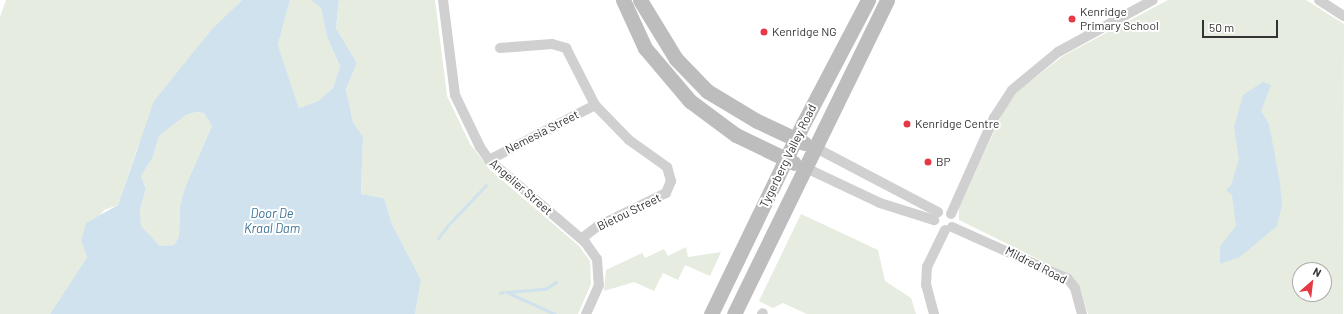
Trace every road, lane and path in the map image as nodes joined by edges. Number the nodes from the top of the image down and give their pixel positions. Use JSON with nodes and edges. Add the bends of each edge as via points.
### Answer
{"nodes":[{"id":1,"x":443,"y":0,"type":"edge"},
{"id":2,"x":623,"y":0,"type":"edge"},
{"id":3,"x":640,"y":0,"type":"edge"},
{"id":4,"x":868,"y":0,"type":"edge"},
{"id":5,"x":887,"y":0,"type":"edge"},
{"id":6,"x":1153,"y":0,"type":"edge"},
{"id":7,"x":1319,"y":0,"type":"edge"},
{"id":8,"x":1344,"y":16,"type":"edge"},
{"id":9,"x":500,"y":48,"type":"dead end"},
{"id":10,"x":595,"y":105,"type":"junction"},
{"id":11,"x":796,"y":139,"type":"junction"},
{"id":12,"x":823,"y":151,"type":"junction"},
{"id":13,"x":786,"y":159,"type":"junction"},
{"id":14,"x":489,"y":160,"type":"junction"},
{"id":15,"x":806,"y":168,"type":"junction"},
{"id":16,"x":944,"y":220,"type":"junction"},
{"id":17,"x":581,"y":239,"type":"junction"},
{"id":18,"x":586,"y":314,"type":"edge"},
{"id":19,"x":711,"y":314,"type":"edge"},
{"id":20,"x":734,"y":314,"type":"edge"},
{"id":21,"x":934,"y":314,"type":"edge"},
{"id":22,"x":1082,"y":314,"type":"edge"}],
"edges":[{"from":1,"to":14,"type":"street","name":"Angelier Street","via":[[455,95]]},
{"from":2,"to":13,"type":"main road","via":[[645,48],[690,101],[736,135]]},
{"from":3,"to":11,"type":"main road","via":[[676,59],[707,91],[744,114]]},
{"from":4,"to":11,"type":"main road","name":"Tygerberg Valley Road"},
{"from":5,"to":12,"type":"main road","name":"Tygerberg Valley Road"},
{"from":6,"to":16,"type":"street","via":[[1058,52],[1016,86],[997,113]]},
{"from":7,"to":8,"type":"street"},
{"from":9,"to":10,"type":"street","name":"Bietou Street","via":[[561,46],[570,52]]},
{"from":10,"to":14,"type":"street","name":"Nemesia Street"},
{"from":10,"to":17,"type":"street","name":"Bietou Street","via":[[629,140],[667,167],[671,181],[666,193],[598,226]]},
{"from":11,"to":12,"type":"main road"},
{"from":11,"to":13,"type":"main road","name":"Tygerberg Valley Road"},
{"from":12,"to":15,"type":"main road","name":"Tygerberg Valley Road"},
{"from":12,"to":16,"type":"street","name":"Mildred Road","via":[[902,192]]},
{"from":13,"to":15,"type":"main road"},
{"from":13,"to":19,"type":"main road","name":"Tygerberg Valley Road"},
{"from":14,"to":17,"type":"street","name":"Angelier Street"},
{"from":15,"to":16,"type":"street","name":"Mildred Road","via":[[903,212]]},
{"from":15,"to":20,"type":"main road","name":"Tygerberg Valley Road"},
{"from":16,"to":21,"type":"street","via":[[926,278]]},
{"from":16,"to":22,"type":"street","name":"Mildred Road","via":[[1068,279],[1075,288]]},
{"from":17,"to":18,"type":"street","name":"Angelier Street","via":[[594,253],[600,272],[598,285]]}]}
